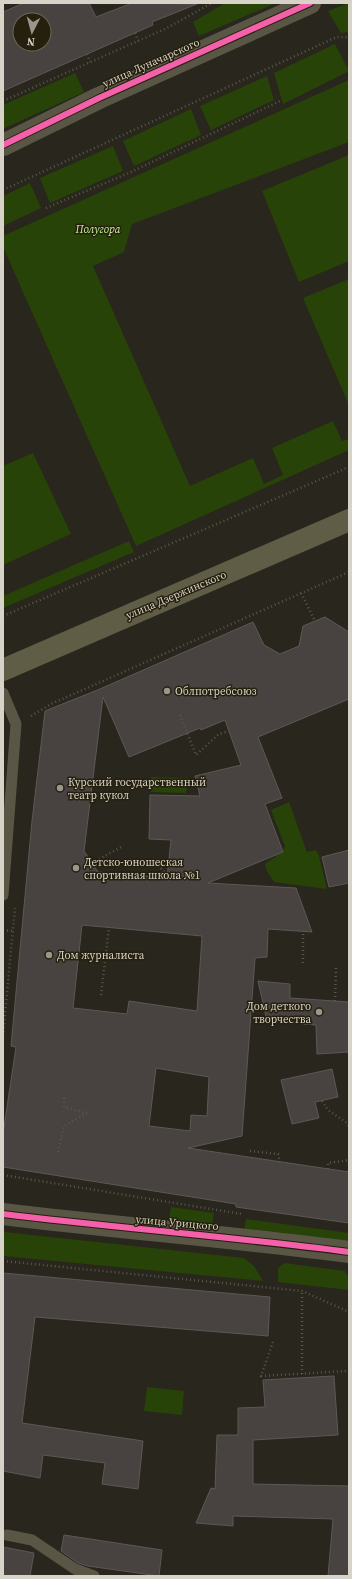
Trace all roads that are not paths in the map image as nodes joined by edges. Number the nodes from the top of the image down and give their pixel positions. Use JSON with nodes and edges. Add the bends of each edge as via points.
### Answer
{"nodes":[{"id":1,"x":310,"y":3,"type":"edge"},
{"id":2,"x":3,"y":145,"type":"edge"},
{"id":3,"x":349,"y":520,"type":"edge"},
{"id":4,"x":3,"y":670,"type":"edge"},
{"id":5,"x":3,"y":693,"type":"edge"},
{"id":6,"x":3,"y":895,"type":"edge"},
{"id":7,"x":3,"y":1214,"type":"edge"},
{"id":8,"x":349,"y":1252,"type":"edge"},
{"id":9,"x":7,"y":1535,"type":"dead end"},
{"id":10,"x":94,"y":1576,"type":"edge"}],
"edges":[{"from":1,"to":2,"type":"street","name":"улица Луначарского","via":[[99,98]]},
{"from":3,"to":4,"type":"main road","name":"улица Дзержинского"},
{"from":5,"to":6,"type":"lane","via":[[16,724]]},
{"from":7,"to":8,"type":"street","name":"улица Урицкого"},
{"from":9,"to":10,"type":"lane","via":[[32,1540],[75,1569]]}]}
